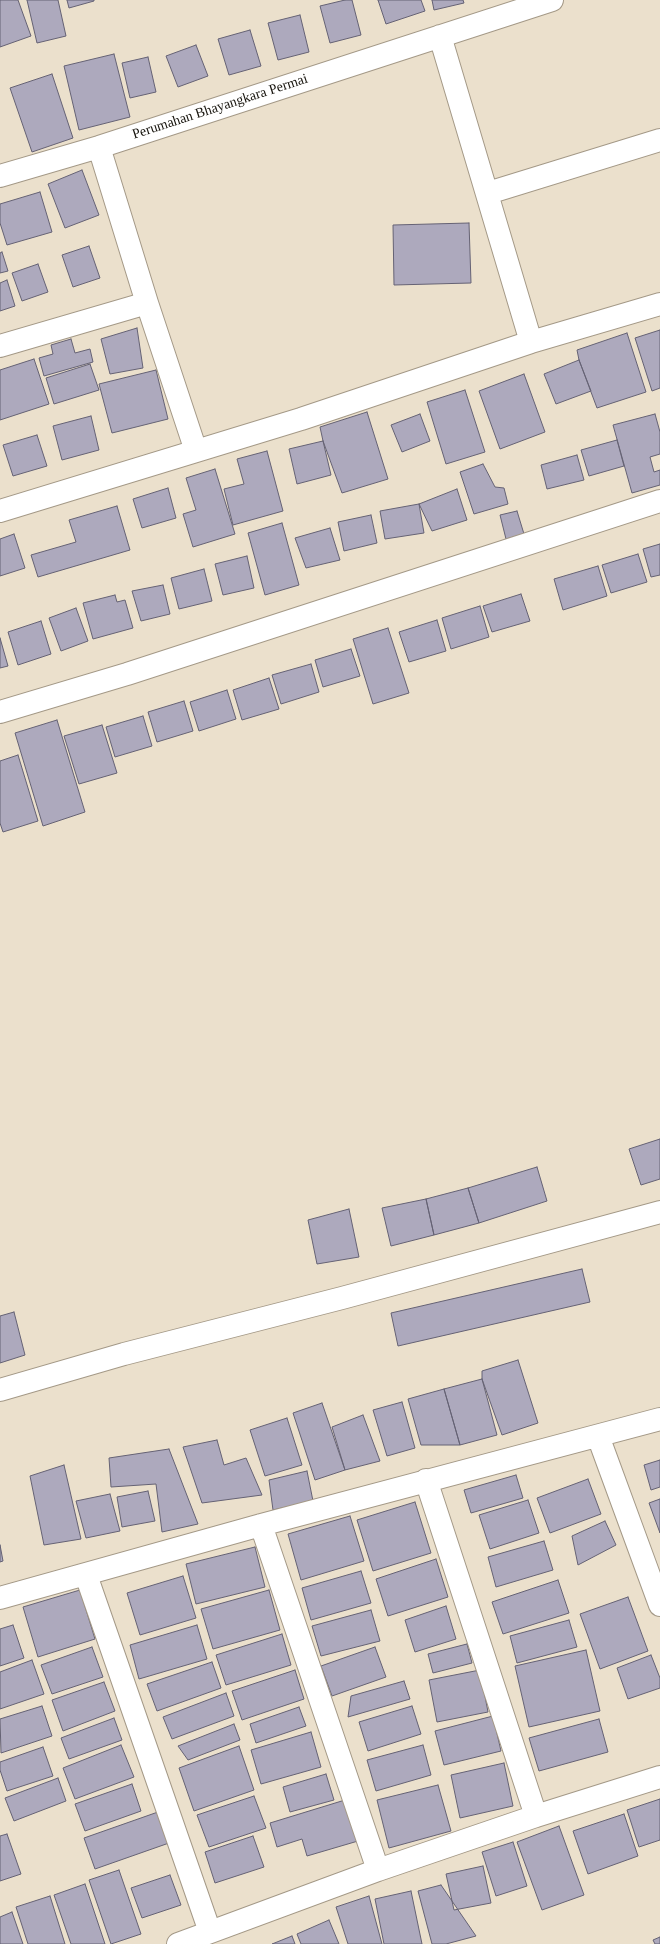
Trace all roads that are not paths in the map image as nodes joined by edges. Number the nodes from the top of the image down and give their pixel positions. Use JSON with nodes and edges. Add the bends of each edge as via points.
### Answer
{"nodes":[{"id":1,"x":552,"y":0,"type":"edge"},
{"id":2,"x":440,"y":36,"type":"junction"},
{"id":3,"x":660,"y":140,"type":"edge"},
{"id":4,"x":99,"y":147,"type":"junction"},
{"id":5,"x":0,"y":176,"type":"edge"},
{"id":6,"x":488,"y":193,"type":"junction"},
{"id":7,"x":147,"y":303,"type":"junction"},
{"id":8,"x":660,"y":304,"type":"edge"},
{"id":9,"x":531,"y":342,"type":"junction"},
{"id":10,"x":0,"y":346,"type":"edge"},
{"id":11,"x":196,"y":451,"type":"junction"},
{"id":12,"x":660,"y":501,"type":"edge"},
{"id":13,"x":0,"y":511,"type":"edge"},
{"id":14,"x":0,"y":712,"type":"edge"},
{"id":15,"x":660,"y":1212,"type":"edge"},
{"id":16,"x":0,"y":1390,"type":"edge"},
{"id":17,"x":660,"y":1419,"type":"edge"},
{"id":18,"x":598,"y":1436,"type":"junction"},
{"id":19,"x":426,"y":1480,"type":"junction"},
{"id":20,"x":261,"y":1525,"type":"junction"},
{"id":21,"x":86,"y":1575,"type":"junction"},
{"id":22,"x":0,"y":1598,"type":"edge"},
{"id":23,"x":660,"y":1605,"type":"edge"},
{"id":24,"x":660,"y":1777,"type":"edge"},
{"id":25,"x":536,"y":1816,"type":"junction"},
{"id":26,"x":378,"y":1870,"type":"junction"},
{"id":27,"x":210,"y":1932,"type":"junction"},
{"id":28,"x":178,"y":1944,"type":"edge"}],
"edges":[{"from":1,"to":2,"type":"street","name":"Perumahan Bhayangkara Permai"},
{"from":2,"to":4,"type":"street","name":"Perumahan Bhayangkara Permai"},
{"from":2,"to":6,"type":"street"},
{"from":3,"to":6,"type":"street"},
{"from":4,"to":5,"type":"street","name":"Perumahan Bhayangkara Permai"},
{"from":4,"to":7,"type":"street"},
{"from":6,"to":9,"type":"street"},
{"from":7,"to":10,"type":"street"},
{"from":7,"to":11,"type":"street"},
{"from":8,"to":9,"type":"street"},
{"from":9,"to":11,"type":"street","via":[[301,419]]},
{"from":11,"to":13,"type":"street"},
{"from":12,"to":14,"type":"street","via":[[127,674]]},
{"from":15,"to":16,"type":"street","via":[[124,1354]]},
{"from":17,"to":18,"type":"street"},
{"from":18,"to":19,"type":"street"},
{"from":18,"to":23,"type":"street"},
{"from":19,"to":20,"type":"street"},
{"from":19,"to":25,"type":"street"},
{"from":20,"to":21,"type":"street"},
{"from":20,"to":26,"type":"street"},
{"from":21,"to":22,"type":"street"},
{"from":21,"to":27,"type":"street"},
{"from":24,"to":25,"type":"street"},
{"from":25,"to":26,"type":"street"},
{"from":26,"to":27,"type":"street"},
{"from":27,"to":28,"type":"street"}]}
